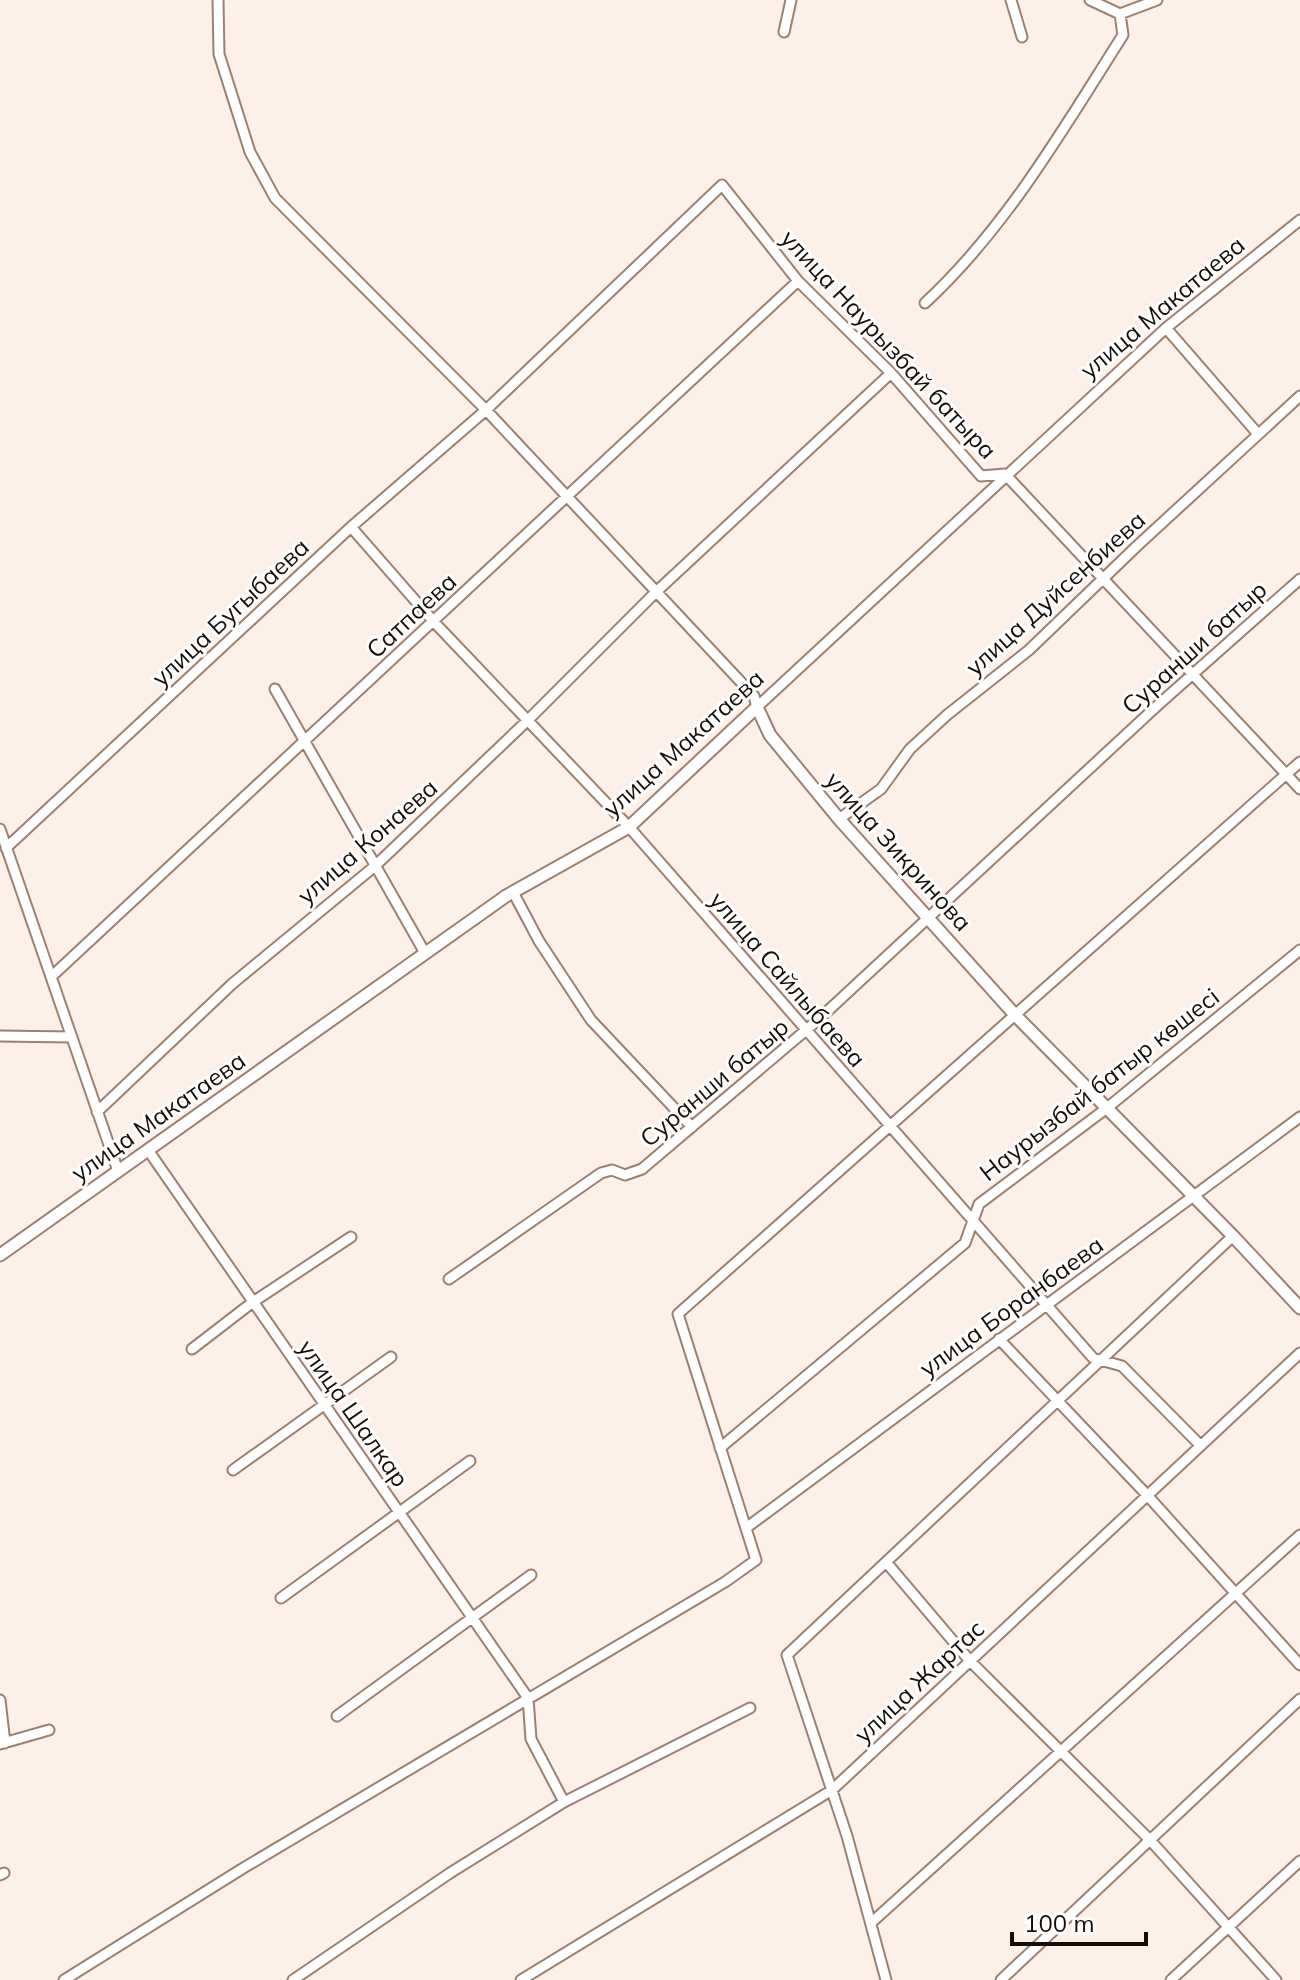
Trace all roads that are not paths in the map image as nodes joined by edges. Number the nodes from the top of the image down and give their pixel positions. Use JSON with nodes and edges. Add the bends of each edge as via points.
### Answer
{"nodes":[{"id":1,"x":218,"y":0,"type":"edge"},
{"id":2,"x":791,"y":0,"type":"edge"},
{"id":3,"x":1011,"y":0,"type":"edge"},
{"id":4,"x":1090,"y":0,"type":"edge"},
{"id":5,"x":1157,"y":0,"type":"edge"},
{"id":6,"x":1120,"y":14,"type":"junction"},
{"id":7,"x":784,"y":32,"type":"dead end"},
{"id":8,"x":1022,"y":37,"type":"dead end"},
{"id":9,"x":722,"y":185,"type":"joint"},
{"id":10,"x":1300,"y":220,"type":"edge"},
{"id":11,"x":798,"y":281,"type":"junction"},
{"id":12,"x":925,"y":303,"type":"dead end"},
{"id":13,"x":1166,"y":328,"type":"junction"},
{"id":14,"x":891,"y":373,"type":"junction"},
{"id":15,"x":1300,"y":396,"type":"edge"},
{"id":16,"x":486,"y":410,"type":"junction"},
{"id":17,"x":1258,"y":434,"type":"junction"},
{"id":18,"x":1005,"y":474,"type":"junction"},
{"id":19,"x":566,"y":496,"type":"junction"},
{"id":20,"x":351,"y":527,"type":"junction"},
{"id":21,"x":1103,"y":578,"type":"junction"},
{"id":22,"x":1300,"y":579,"type":"edge"},
{"id":23,"x":656,"y":592,"type":"junction"},
{"id":24,"x":434,"y":622,"type":"junction"},
{"id":25,"x":1192,"y":675,"type":"junction"},
{"id":26,"x":275,"y":689,"type":"dead end"},
{"id":27,"x":757,"y":707,"type":"junction"},
{"id":28,"x":528,"y":720,"type":"junction"},
{"id":29,"x":304,"y":743,"type":"junction"},
{"id":30,"x":1300,"y":762,"type":"edge"},
{"id":31,"x":1287,"y":774,"type":"junction"},
{"id":32,"x":1300,"y":789,"type":"edge"},
{"id":33,"x":839,"y":819,"type":"junction"},
{"id":34,"x":629,"y":827,"type":"junction"},
{"id":35,"x":0,"y":829,"type":"edge"},
{"id":36,"x":6,"y":848,"type":"junction"},
{"id":37,"x":375,"y":866,"type":"junction"},
{"id":38,"x":513,"y":892,"type":"junction"},
{"id":39,"x":929,"y":918,"type":"junction"},
{"id":40,"x":1300,"y":950,"type":"edge"},
{"id":41,"x":425,"y":953,"type":"junction"},
{"id":42,"x":51,"y":977,"type":"junction"},
{"id":43,"x":1016,"y":1016,"type":"junction"},
{"id":44,"x":805,"y":1031,"type":"junction"},
{"id":45,"x":0,"y":1036,"type":"edge"},
{"id":46,"x":72,"y":1037,"type":"junction"},
{"id":47,"x":1107,"y":1108,"type":"junction"},
{"id":48,"x":97,"y":1112,"type":"junction"},
{"id":49,"x":1300,"y":1117,"type":"edge"},
{"id":50,"x":892,"y":1125,"type":"junction"},
{"id":51,"x":692,"y":1127,"type":"junction"},
{"id":52,"x":148,"y":1150,"type":"junction"},
{"id":53,"x":118,"y":1171,"type":"junction"},
{"id":54,"x":1193,"y":1196,"type":"junction"},
{"id":55,"x":973,"y":1220,"type":"junction"},
{"id":56,"x":1233,"y":1236,"type":"junction"},
{"id":57,"x":351,"y":1237,"type":"dead end"},
{"id":58,"x":0,"y":1255,"type":"edge"},
{"id":59,"x":449,"y":1279,"type":"dead end"},
{"id":60,"x":253,"y":1302,"type":"junction"},
{"id":61,"x":1045,"y":1305,"type":"junction"},
{"id":62,"x":1300,"y":1308,"type":"edge"},
{"id":63,"x":999,"y":1339,"type":"junction"},
{"id":64,"x":192,"y":1349,"type":"dead end"},
{"id":65,"x":1300,"y":1353,"type":"edge"},
{"id":66,"x":391,"y":1357,"type":"dead end"},
{"id":67,"x":1101,"y":1360,"type":"junction"},
{"id":68,"x":1058,"y":1400,"type":"junction"},
{"id":69,"x":324,"y":1405,"type":"junction"},
{"id":70,"x":1200,"y":1445,"type":"junction"},
{"id":71,"x":720,"y":1448,"type":"junction"},
{"id":72,"x":470,"y":1461,"type":"dead end"},
{"id":73,"x":233,"y":1470,"type":"dead end"},
{"id":74,"x":1147,"y":1495,"type":"junction"},
{"id":75,"x":398,"y":1512,"type":"junction"},
{"id":76,"x":746,"y":1528,"type":"junction"},
{"id":77,"x":1300,"y":1535,"type":"edge"},
{"id":78,"x":886,"y":1562,"type":"junction"},
{"id":79,"x":531,"y":1575,"type":"dead end"},
{"id":80,"x":1235,"y":1594,"type":"junction"},
{"id":81,"x":281,"y":1598,"type":"dead end"},
{"id":82,"x":471,"y":1617,"type":"junction"},
{"id":83,"x":970,"y":1661,"type":"junction"},
{"id":84,"x":1300,"y":1665,"type":"edge"},
{"id":85,"x":528,"y":1698,"type":"junction"},
{"id":86,"x":1300,"y":1699,"type":"edge"},
{"id":87,"x":0,"y":1700,"type":"edge"},
{"id":88,"x":750,"y":1708,"type":"dead end"},
{"id":89,"x":337,"y":1716,"type":"dead end"},
{"id":90,"x":49,"y":1730,"type":"dead end"},
{"id":91,"x":2,"y":1744,"type":"edge"},
{"id":92,"x":1062,"y":1750,"type":"junction"},
{"id":93,"x":832,"y":1790,"type":"junction"},
{"id":94,"x":564,"y":1802,"type":"junction"},
{"id":95,"x":1150,"y":1840,"type":"junction"},
{"id":96,"x":1300,"y":1861,"type":"edge"},
{"id":97,"x":871,"y":1923,"type":"junction"},
{"id":98,"x":1229,"y":1926,"type":"junction"},
{"id":99,"x":64,"y":1980,"type":"edge"},
{"id":100,"x":293,"y":1980,"type":"edge"},
{"id":101,"x":521,"y":1980,"type":"edge"},
{"id":102,"x":886,"y":1980,"type":"edge"},
{"id":103,"x":1001,"y":1980,"type":"edge"},
{"id":104,"x":1171,"y":1980,"type":"edge"},
{"id":105,"x":1276,"y":1980,"type":"edge"}],
"edges":[{"from":1,"to":16,"type":"street","name":"улица Зикринова","via":[[219,54],[250,152],[275,198]]},
{"from":2,"to":7,"type":"street"},
{"from":3,"to":8,"type":"street"},
{"from":4,"to":6,"type":"street"},
{"from":5,"to":6,"type":"street"},
{"from":6,"to":12,"type":"street","via":[[1123,35],[1028,183],[957,273]]},
{"from":9,"to":11,"type":"street","name":"улица Наурызбай батыра"},
{"from":9,"to":16,"type":"street","name":"улица Бугыбаева"},
{"from":10,"to":13,"type":"street","name":"улица Макатаева"},
{"from":11,"to":14,"type":"street","name":"улица Наурызбай батыра"},
{"from":11,"to":19,"type":"street","name":"Сатпаева"},
{"from":13,"to":17,"type":"street"},
{"from":13,"to":18,"type":"street","name":"улица Макатаева"},
{"from":14,"to":18,"type":"street","name":"улица Наурызбай батыра","via":[[981,476]]},
{"from":14,"to":23,"type":"street","name":"улица Конаева"},
{"from":15,"to":17,"type":"street","name":"улица Дуйсенбиева"},
{"from":16,"to":19,"type":"street","name":"улица Зикринова"},
{"from":16,"to":20,"type":"street","name":"улица Бугыбаева"},
{"from":17,"to":21,"type":"street","name":"улица Дуйсенбиева"},
{"from":18,"to":21,"type":"street","name":"улица Наурызбай батыра"},
{"from":18,"to":27,"type":"street","name":"улица Макатаева"},
{"from":19,"to":23,"type":"street","name":"улица Зикринова"},
{"from":19,"to":24,"type":"street","name":"Сатпаева"},
{"from":20,"to":24,"type":"street","name":"улица Сайлыбаева"},
{"from":20,"to":36,"type":"street","name":"улица Бугыбаева"},
{"from":21,"to":25,"type":"street","name":"улица Наурызбай батыра"},
{"from":21,"to":33,"type":"street","name":"улица Дуйсенбиева","via":[[1029,650],[910,749],[881,789]]},
{"from":22,"to":25,"type":"street","name":"Суранши батыр"},
{"from":23,"to":27,"type":"street","name":"улица Зикринова","via":[[754,696]]},
{"from":23,"to":28,"type":"street","name":"улица Конаева"},
{"from":24,"to":28,"type":"street","name":"улица Сайлыбаева"},
{"from":24,"to":29,"type":"street","name":"Сатпаева"},
{"from":25,"to":31,"type":"street","name":"улица Наурызбай батыра"},
{"from":25,"to":39,"type":"street","name":"Суранши батыр"},
{"from":26,"to":29,"type":"street"},
{"from":27,"to":33,"type":"street","name":"улица Зикринова","via":[[770,735]]},
{"from":27,"to":34,"type":"street","name":"улица Макатаева"},
{"from":28,"to":34,"type":"street","name":"улица Сайлыбаева"},
{"from":28,"to":37,"type":"street","name":"улица Конаева"},
{"from":29,"to":37,"type":"street"},
{"from":29,"to":42,"type":"street","name":"Сатпаева"},
{"from":30,"to":31,"type":"street"},
{"from":31,"to":32,"type":"street","name":"улица Наурызбай батыра"},
{"from":31,"to":43,"type":"street"},
{"from":33,"to":39,"type":"street","name":"улица Зикринова"},
{"from":34,"to":38,"type":"street","name":"улица Макатаева"},
{"from":34,"to":44,"type":"street","name":"улица Сайлыбаева"},
{"from":35,"to":36,"type":"street"},
{"from":36,"to":42,"type":"street"},
{"from":37,"to":41,"type":"street"},
{"from":37,"to":48,"type":"street","name":"улица Конаева","via":[[232,984]]},
{"from":38,"to":41,"type":"street","name":"улица Макатаева"},
{"from":38,"to":51,"type":"street","via":[[591,1020]]},
{"from":39,"to":43,"type":"street","name":"улица Зикринова"},
{"from":39,"to":44,"type":"street","name":"Суранши батыр"},
{"from":40,"to":47,"type":"street","name":"Наурызбай батыр көшесі"},
{"from":41,"to":52,"type":"street","name":"улица Макатаева"},
{"from":42,"to":46,"type":"street"},
{"from":43,"to":47,"type":"street","name":"улица Зикринова"},
{"from":43,"to":50,"type":"street"},
{"from":44,"to":50,"type":"street","name":"улица Сайлыбаева"},
{"from":44,"to":51,"type":"street","name":"Суранши батыр"},
{"from":45,"to":46,"type":"street"},
{"from":46,"to":48,"type":"street"},
{"from":47,"to":54,"type":"street","name":"улица Зикринова"},
{"from":47,"to":55,"type":"street","name":"Наурызбай батыр көшесі","via":[[979,1204]]},
{"from":48,"to":53,"type":"street"},
{"from":49,"to":54,"type":"street","name":"улица Боранбаева"},
{"from":50,"to":55,"type":"street","name":"улица Сайлыбаева"},
{"from":50,"to":71,"type":"street","via":[[678,1314]]},
{"from":51,"to":59,"type":"street","name":"Суранши батыр","via":[[634,1173],[601,1173]]},
{"from":52,"to":53,"type":"street","name":"улица Макатаева"},
{"from":52,"to":60,"type":"street","name":"улица Шалкар"},
{"from":53,"to":58,"type":"street","name":"улица Макатаева"},
{"from":54,"to":56,"type":"street","name":"улица Зикринова"},
{"from":54,"to":61,"type":"street","name":"улица Боранбаева"},
{"from":55,"to":61,"type":"street","name":"улица Сайлыбаева"},
{"from":55,"to":71,"type":"street","name":"Наурызбай батыр көшесі","via":[[965,1243]]},
{"from":56,"to":62,"type":"street","name":"улица Зикринова"},
{"from":56,"to":67,"type":"street"},
{"from":57,"to":60,"type":"street"},
{"from":60,"to":64,"type":"street"},
{"from":60,"to":69,"type":"street","name":"улица Шалкар"},
{"from":61,"to":63,"type":"street","name":"улица Боранбаева"},
{"from":61,"to":67,"type":"street","name":"улица Сайлыбаева","via":[[1093,1358]]},
{"from":63,"to":68,"type":"street"},
{"from":63,"to":76,"type":"street","name":"улица Боранбаева"},
{"from":65,"to":70,"type":"street","name":"улица Жартас"},
{"from":66,"to":69,"type":"street"},
{"from":67,"to":68,"type":"street"},
{"from":67,"to":70,"type":"street","name":"улица Сайлыбаева","via":[[1122,1366]]},
{"from":68,"to":74,"type":"street"},
{"from":68,"to":78,"type":"street"},
{"from":69,"to":73,"type":"street"},
{"from":69,"to":75,"type":"street","name":"улица Шалкар"},
{"from":70,"to":74,"type":"street","name":"улица Жартас"},
{"from":71,"to":76,"type":"street"},
{"from":72,"to":75,"type":"street"},
{"from":74,"to":80,"type":"street"},
{"from":74,"to":83,"type":"street","name":"улица Жартас"},
{"from":75,"to":81,"type":"street"},
{"from":75,"to":82,"type":"street","name":"улица Шалкар"},
{"from":76,"to":85,"type":"street","via":[[756,1560]]},
{"from":77,"to":80,"type":"street"},
{"from":78,"to":83,"type":"street"},
{"from":78,"to":93,"type":"street","via":[[787,1655]]},
{"from":79,"to":82,"type":"street"},
{"from":80,"to":84,"type":"street"},
{"from":80,"to":92,"type":"street"},
{"from":82,"to":85,"type":"street","name":"улица Шалкар"},
{"from":82,"to":89,"type":"street"},
{"from":83,"to":92,"type":"street"},
{"from":83,"to":93,"type":"street","name":"улица Жартас"},
{"from":85,"to":94,"type":"street","via":[[531,1739]]},
{"from":85,"to":99,"type":"street"},
{"from":86,"to":95,"type":"street"},
{"from":87,"to":91,"type":"street"},
{"from":88,"to":94,"type":"street"},
{"from":90,"to":91,"type":"street"},
{"from":92,"to":95,"type":"street"},
{"from":92,"to":97,"type":"street"},
{"from":93,"to":97,"type":"street"},
{"from":93,"to":101,"type":"street","name":"улица Жартас"},
{"from":94,"to":100,"type":"street"},
{"from":95,"to":98,"type":"street"},
{"from":95,"to":103,"type":"street"},
{"from":96,"to":98,"type":"street"},
{"from":97,"to":102,"type":"street"},
{"from":98,"to":104,"type":"street"},
{"from":98,"to":105,"type":"street"}]}
